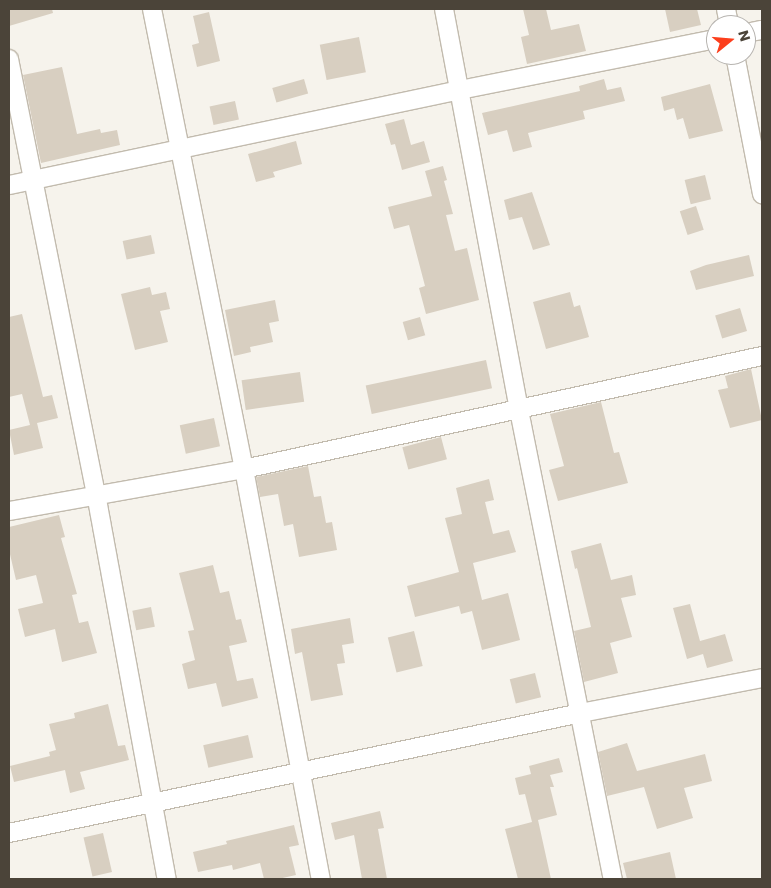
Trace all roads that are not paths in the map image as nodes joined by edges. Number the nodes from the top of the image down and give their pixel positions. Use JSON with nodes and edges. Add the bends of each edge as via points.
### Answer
{"nodes":[{"id":1,"x":152,"y":9,"type":"edge"},
{"id":2,"x":444,"y":9,"type":"edge"},
{"id":3,"x":706,"y":41,"type":"edge"},
{"id":4,"x":9,"y":59,"type":"edge"},
{"id":5,"x":737,"y":65,"type":"edge"},
{"id":6,"x":460,"y":90,"type":"junction"},
{"id":7,"x":180,"y":150,"type":"junction"},
{"id":8,"x":33,"y":179,"type":"junction"},
{"id":9,"x":9,"y":185,"type":"edge"},
{"id":10,"x":762,"y":194,"type":"edge"},
{"id":11,"x":762,"y":356,"type":"edge"},
{"id":12,"x":519,"y":410,"type":"junction"},
{"id":13,"x":244,"y":469,"type":"junction"},
{"id":14,"x":96,"y":494,"type":"junction"},
{"id":15,"x":9,"y":511,"type":"edge"},
{"id":16,"x":762,"y":678,"type":"edge"},
{"id":17,"x":581,"y":713,"type":"junction"},
{"id":18,"x":301,"y":772,"type":"junction"},
{"id":19,"x":153,"y":804,"type":"junction"},
{"id":20,"x":9,"y":833,"type":"edge"},
{"id":21,"x":167,"y":879,"type":"edge"},
{"id":22,"x":321,"y":879,"type":"edge"},
{"id":23,"x":613,"y":879,"type":"edge"}],
"edges":[{"from":1,"to":7,"type":"street"},
{"from":2,"to":6,"type":"street"},
{"from":3,"to":6,"type":"street"},
{"from":4,"to":8,"type":"street"},
{"from":5,"to":10,"type":"street"},
{"from":6,"to":7,"type":"street"},
{"from":6,"to":12,"type":"street"},
{"from":7,"to":8,"type":"street"},
{"from":7,"to":13,"type":"street"},
{"from":8,"to":9,"type":"street"},
{"from":8,"to":14,"type":"street"},
{"from":11,"to":12,"type":"street"},
{"from":12,"to":13,"type":"street"},
{"from":12,"to":17,"type":"street"},
{"from":13,"to":14,"type":"street"},
{"from":13,"to":18,"type":"street"},
{"from":14,"to":15,"type":"street"},
{"from":14,"to":19,"type":"street"},
{"from":16,"to":17,"type":"street"},
{"from":17,"to":18,"type":"street"},
{"from":17,"to":23,"type":"street"},
{"from":18,"to":19,"type":"street"},
{"from":18,"to":22,"type":"street"},
{"from":19,"to":20,"type":"street"},
{"from":19,"to":21,"type":"street"}]}
